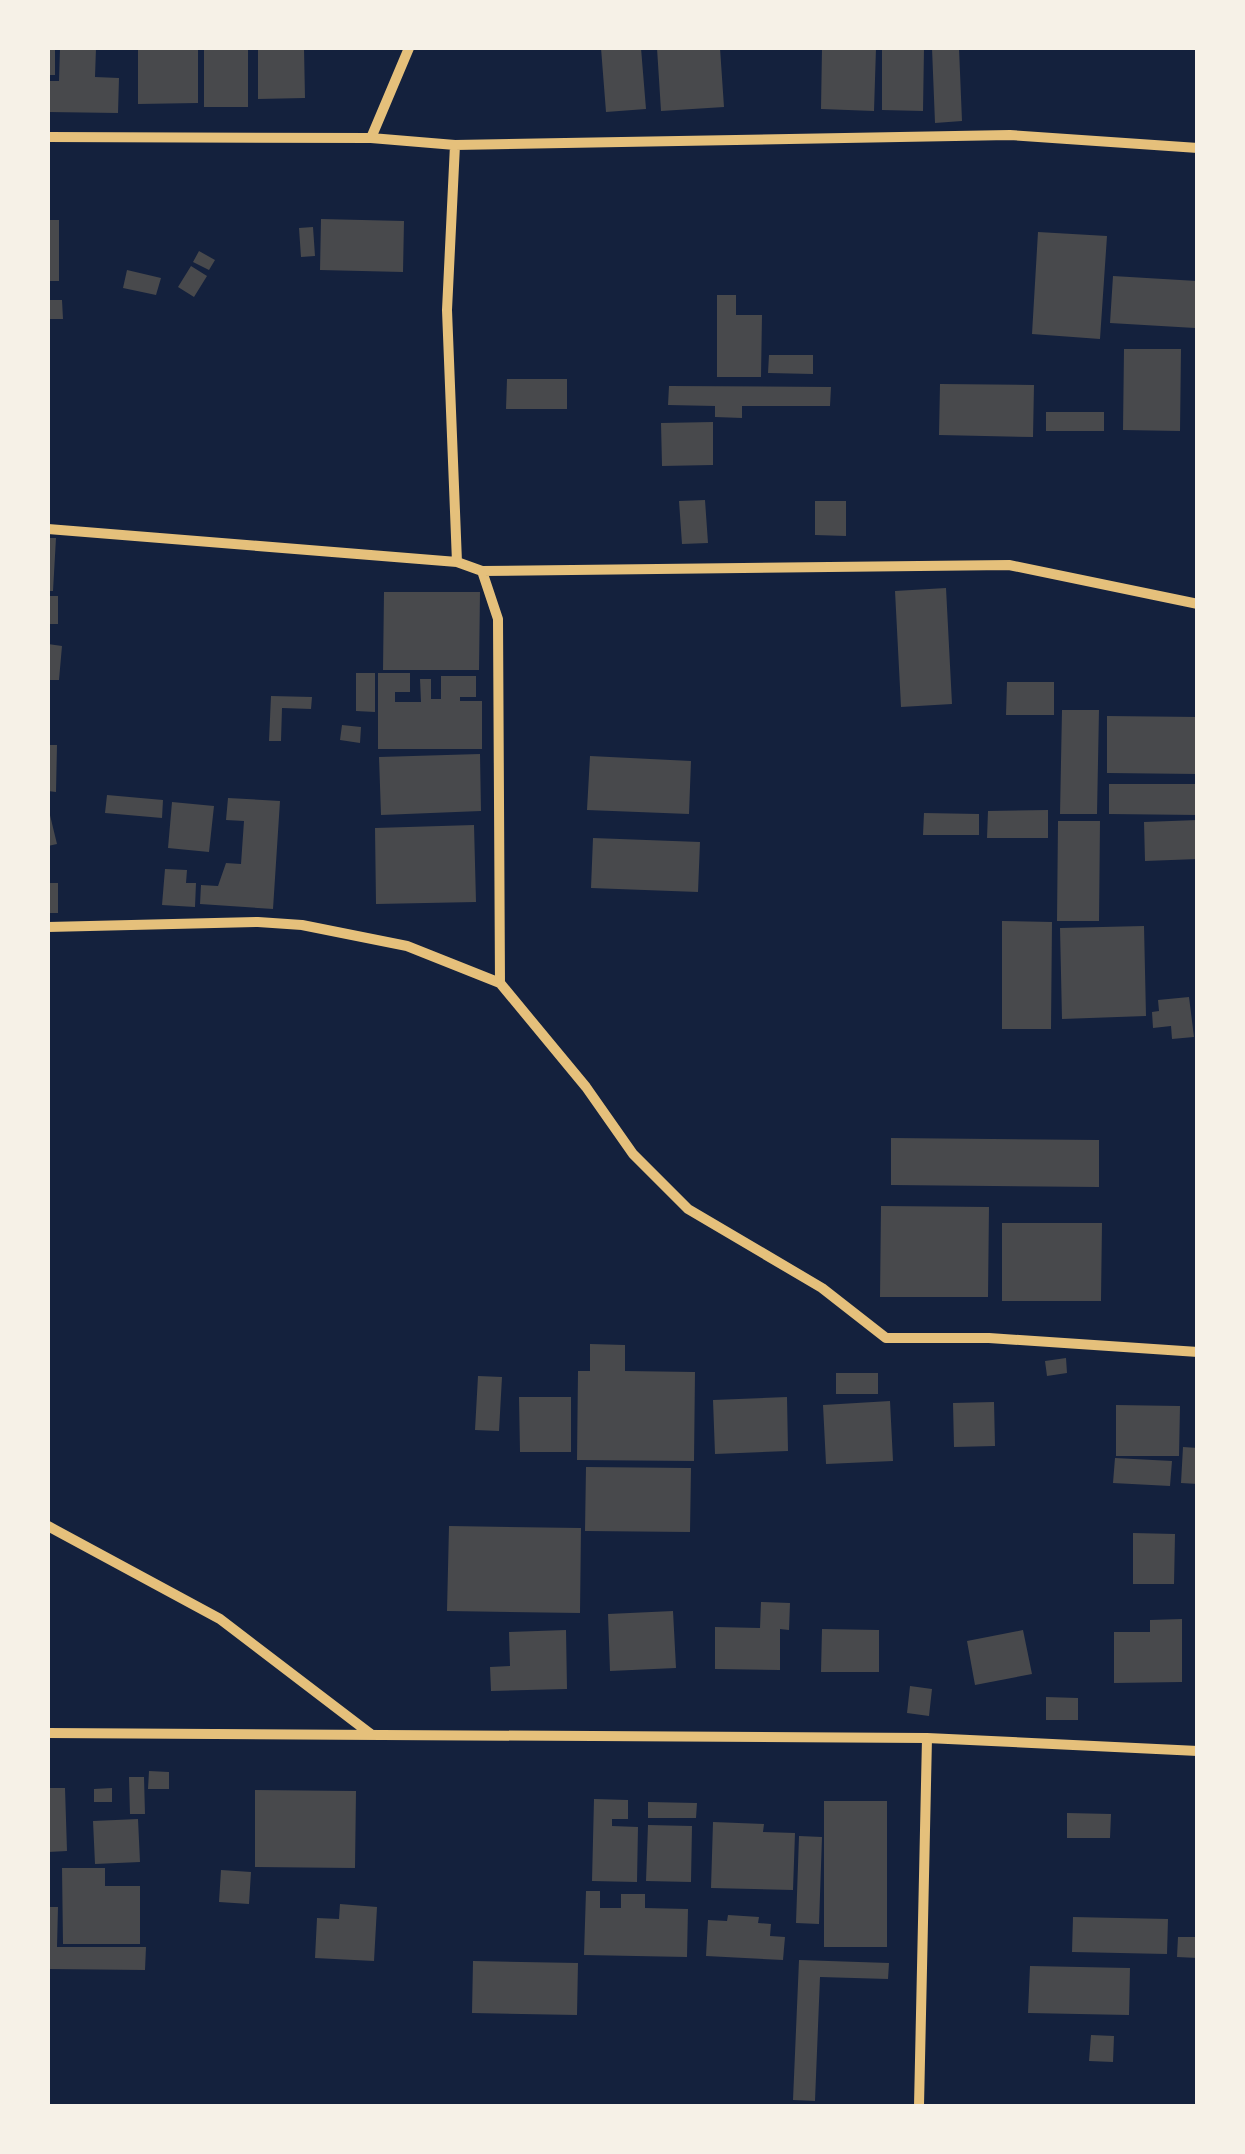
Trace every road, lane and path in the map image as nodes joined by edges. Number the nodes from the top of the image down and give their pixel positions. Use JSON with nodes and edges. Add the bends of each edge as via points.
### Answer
{"nodes":[{"id":1,"x":408,"y":48,"type":"edge"},
{"id":2,"x":48,"y":136,"type":"edge"},
{"id":3,"x":371,"y":138,"type":"junction"},
{"id":4,"x":455,"y":145,"type":"junction"},
{"id":5,"x":1198,"y":148,"type":"edge"},
{"id":6,"x":48,"y":529,"type":"edge"},
{"id":7,"x":457,"y":562,"type":"junction"},
{"id":8,"x":482,"y":571,"type":"junction"},
{"id":9,"x":1198,"y":604,"type":"edge"},
{"id":10,"x":48,"y":927,"type":"edge"},
{"id":11,"x":500,"y":984,"type":"junction"},
{"id":12,"x":1198,"y":1352,"type":"edge"},
{"id":13,"x":48,"y":1526,"type":"edge"},
{"id":14,"x":48,"y":1733,"type":"edge"},
{"id":15,"x":372,"y":1735,"type":"junction"},
{"id":16,"x":927,"y":1738,"type":"junction"},
{"id":17,"x":1198,"y":1751,"type":"edge"},
{"id":18,"x":918,"y":2106,"type":"edge"}],
"edges":[{"from":1,"to":3,"type":"street"},
{"from":2,"to":3,"type":"street"},
{"from":3,"to":4,"type":"street"},
{"from":4,"to":5,"type":"street","via":[[1010,135]]},
{"from":4,"to":7,"type":"street","via":[[447,310]]},
{"from":6,"to":7,"type":"street"},
{"from":7,"to":8,"type":"street"},
{"from":8,"to":9,"type":"street","via":[[1009,564]]},
{"from":8,"to":11,"type":"street","via":[[498,618]]},
{"from":10,"to":11,"type":"street","via":[[302,925],[407,946]]},
{"from":11,"to":12,"type":"street","via":[[633,1154],[688,1209],[822,1288],[886,1338]]},
{"from":13,"to":15,"type":"street","via":[[220,1619]]},
{"from":14,"to":15,"type":"street"},
{"from":15,"to":16,"type":"street"},
{"from":16,"to":17,"type":"street"},
{"from":16,"to":18,"type":"street"}]}
